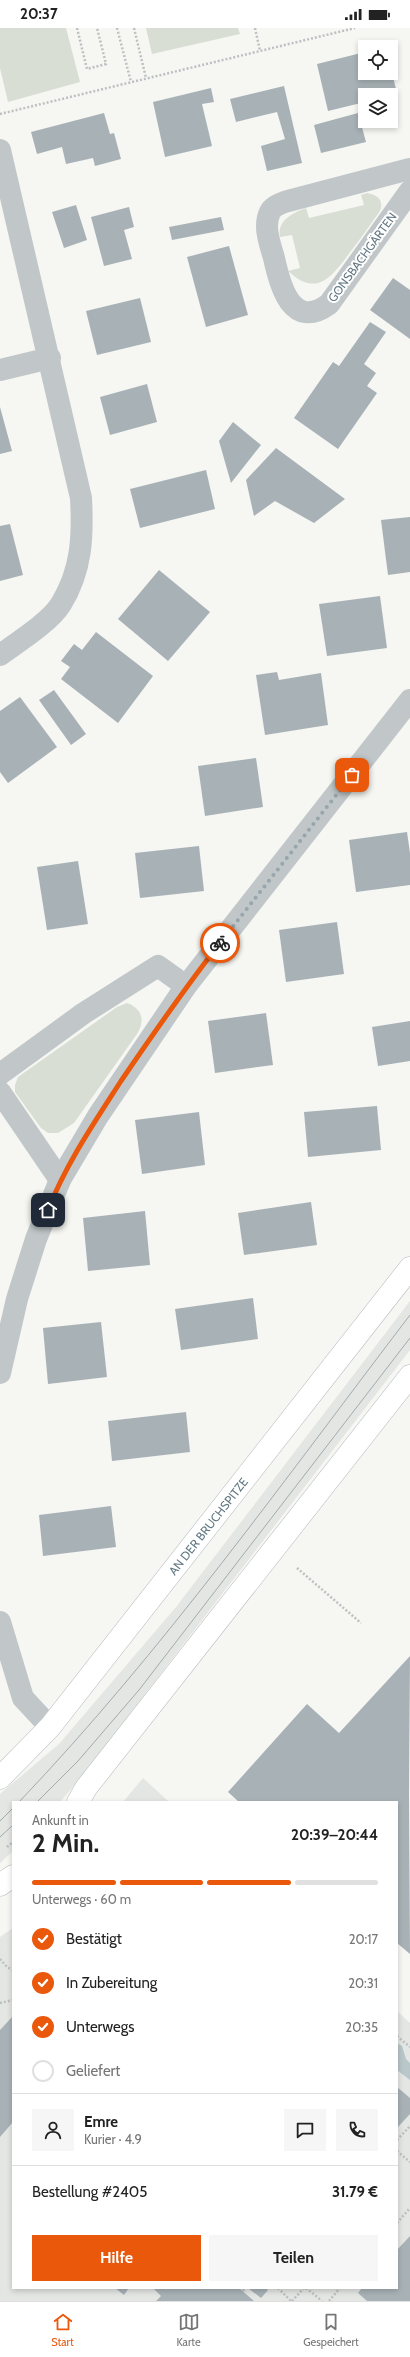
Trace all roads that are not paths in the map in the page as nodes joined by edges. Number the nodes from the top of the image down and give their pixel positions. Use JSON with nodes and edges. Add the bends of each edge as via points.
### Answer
{"nodes":[{"id":1,"x":0,"y":150,"type":"edge"},
{"id":2,"x":410,"y":169,"type":"edge"},
{"id":3,"x":410,"y":192,"type":"edge"},
{"id":4,"x":50,"y":358,"type":"junction"},
{"id":5,"x":0,"y":370,"type":"edge"},
{"id":6,"x":0,"y":655,"type":"edge"},
{"id":7,"x":410,"y":700,"type":"edge"},
{"id":8,"x":186,"y":986,"type":"junction"},
{"id":9,"x":0,"y":1074,"type":"edge"},
{"id":10,"x":0,"y":1092,"type":"edge"},
{"id":11,"x":60,"y":1180,"type":"junction"},
{"id":12,"x":410,"y":1268,"type":"edge"},
{"id":13,"x":0,"y":1373,"type":"edge"},
{"id":14,"x":410,"y":1376,"type":"edge"},
{"id":15,"x":0,"y":1622,"type":"edge"},
{"id":16,"x":50,"y":1727,"type":"junction"},
{"id":17,"x":0,"y":1778,"type":"edge"},
{"id":18,"x":79,"y":1801,"type":"edge"},
{"id":19,"x":12,"y":1877,"type":"edge"},
{"id":20,"x":0,"y":1885,"type":"edge"}],
"edges":[{"from":1,"to":4,"type":"street"},
{"from":2,"to":3,"type":"street","name":"GONSBACHGÄRTEN","via":[[288,201],[270,211],[267,221],[268,234],[278,276],[285,295],[293,306],[306,313],[320,310],[329,304]]},
{"from":4,"to":5,"type":"street"},
{"from":4,"to":6,"type":"street","via":[[81,498],[83,538],[75,572],[61,605],[34,631]]},
{"from":7,"to":8,"type":"street"},
{"from":8,"to":9,"type":"street","via":[[158,966],[84,1013]]},
{"from":8,"to":11,"type":"street","via":[[98,1116]]},
{"from":10,"to":11,"type":"street"},
{"from":11,"to":13,"type":"street","via":[[36,1239],[17,1299]]},
{"from":12,"to":16,"type":"main road","name":"AN DER BRUCHSPITZE"},
{"from":14,"to":18,"type":"main road","via":[[86,1788]]},
{"from":15,"to":16,"type":"street","via":[[23,1698]]},
{"from":16,"to":17,"type":"main road","name":"AN DER BRUCHSPITZE"},
{"from":19,"to":20,"type":"main road"}]}
